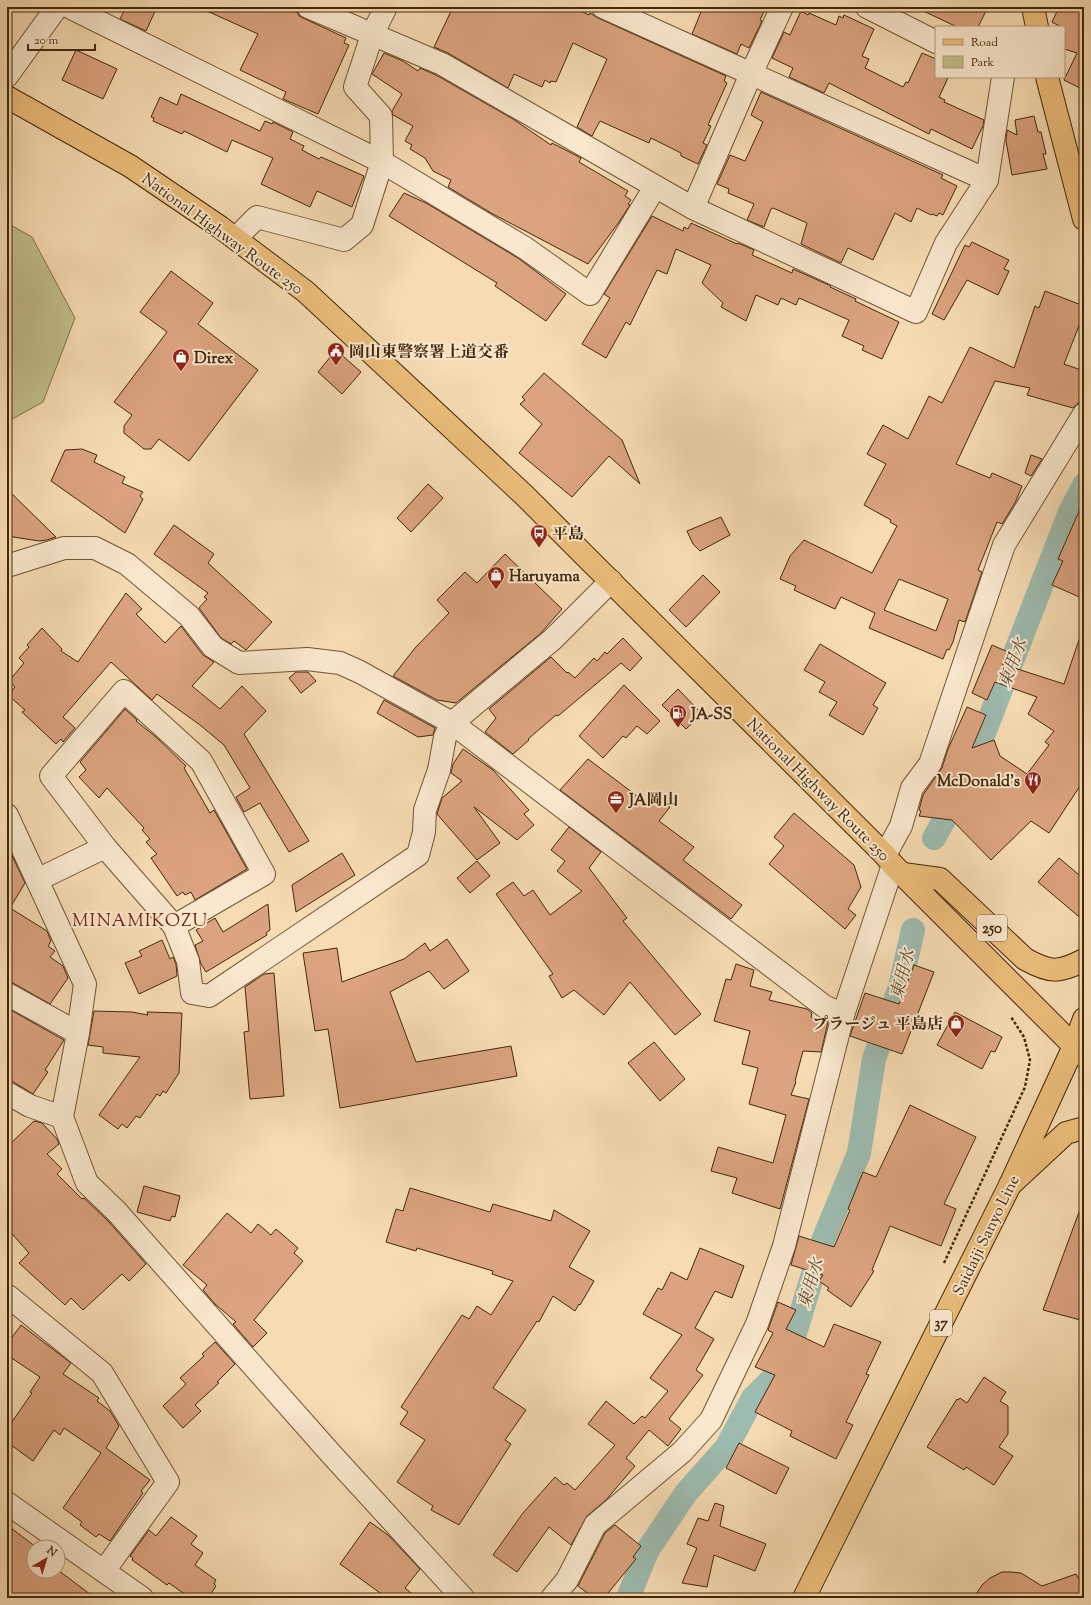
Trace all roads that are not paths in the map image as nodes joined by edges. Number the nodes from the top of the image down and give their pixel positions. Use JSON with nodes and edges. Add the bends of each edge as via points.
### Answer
{"nodes":[{"id":1,"x":57,"y":7,"type":"edge"},
{"id":2,"x":69,"y":7,"type":"edge"},
{"id":3,"x":308,"y":7,"type":"edge"},
{"id":4,"x":386,"y":7,"type":"edge"},
{"id":5,"x":603,"y":7,"type":"edge"},
{"id":6,"x":782,"y":7,"type":"edge"},
{"id":7,"x":867,"y":7,"type":"edge"},
{"id":8,"x":1034,"y":7,"type":"edge"},
{"id":9,"x":1037,"y":26,"type":"edge"},
{"id":10,"x":372,"y":35,"type":"junction"},
{"id":11,"x":935,"y":41,"type":"edge"},
{"id":12,"x":751,"y":74,"type":"junction"},
{"id":13,"x":7,"y":76,"type":"edge"},
{"id":14,"x":1003,"y":78,"type":"edge"},
{"id":15,"x":1047,"y":78,"type":"edge"},
{"id":16,"x":7,"y":97,"type":"edge"},
{"id":17,"x":382,"y":162,"type":"junction"},
{"id":18,"x":987,"y":180,"type":"junction"},
{"id":19,"x":655,"y":187,"type":"junction"},
{"id":20,"x":693,"y":208,"type":"junction"},
{"id":21,"x":1084,"y":219,"type":"edge"},
{"id":22,"x":236,"y":238,"type":"junction"},
{"id":23,"x":1084,"y":414,"type":"edge"},
{"id":24,"x":7,"y":566,"type":"edge"},
{"id":25,"x":610,"y":581,"type":"junction"},
{"id":26,"x":452,"y":723,"type":"junction"},
{"id":27,"x":7,"y":815,"type":"edge"},
{"id":28,"x":105,"y":847,"type":"junction"},
{"id":29,"x":894,"y":865,"type":"junction"},
{"id":30,"x":37,"y":880,"type":"junction"},
{"id":31,"x":174,"y":926,"type":"junction"},
{"id":32,"x":1084,"y":960,"type":"edge"},
{"id":33,"x":7,"y":994,"type":"edge"},
{"id":34,"x":843,"y":1015,"type":"junction"},
{"id":35,"x":1084,"y":1019,"type":"edge"},
{"id":36,"x":78,"y":1033,"type":"junction"},
{"id":37,"x":1079,"y":1051,"type":"edge"},
{"id":38,"x":7,"y":1093,"type":"edge"},
{"id":39,"x":62,"y":1117,"type":"junction"},
{"id":40,"x":1084,"y":1128,"type":"edge"},
{"id":41,"x":1010,"y":1185,"type":"junction"},
{"id":42,"x":7,"y":1298,"type":"edge"},
{"id":43,"x":7,"y":1503,"type":"edge"},
{"id":44,"x":104,"y":1571,"type":"junction"},
{"id":45,"x":142,"y":1598,"type":"edge"},
{"id":46,"x":463,"y":1598,"type":"edge"},
{"id":47,"x":552,"y":1598,"type":"edge"},
{"id":48,"x":804,"y":1598,"type":"edge"}],
"edges":[{"from":1,"to":13,"type":"street"},
{"from":2,"to":17,"type":"street"},
{"from":3,"to":10,"type":"street"},
{"from":4,"to":10,"type":"street"},
{"from":5,"to":12,"type":"street"},
{"from":6,"to":12,"type":"street"},
{"from":7,"to":11,"type":"street"},
{"from":8,"to":9,"type":"main road"},
{"from":10,"to":17,"type":"street","via":[[355,87],[382,116]]},
{"from":10,"to":19,"type":"street","via":[[442,64]]},
{"from":12,"to":18,"type":"street"},
{"from":12,"to":20,"type":"street"},
{"from":14,"to":18,"type":"street"},
{"from":15,"to":21,"type":"main road"},
{"from":16,"to":22,"type":"main road","name":"National Highway Route 250","number":"250","via":[[130,166]]},
{"from":17,"to":19,"type":"street","via":[[525,248],[590,294]]},
{"from":17,"to":22,"type":"street","via":[[362,225],[344,240],[257,217]]},
{"from":18,"to":20,"type":"street","via":[[946,243],[916,312]]},
{"from":19,"to":20,"type":"street"},
{"from":22,"to":25,"type":"main road","name":"National Highway Route 250","number":"250","via":[[306,292],[524,495]]},
{"from":23,"to":29,"type":"street","via":[[1004,545],[930,764],[912,788],[901,826]]},
{"from":24,"to":26,"type":"street","via":[[64,548],[95,548],[127,564],[190,616],[212,648],[239,663],[307,659],[340,663]]},
{"from":25,"to":26,"type":"street","via":[[553,639]]},
{"from":25,"to":29,"type":"main road","name":"National Highway Route 250","number":"250"},
{"from":26,"to":31,"type":"street","via":[[445,737],[439,770],[425,810],[424,832],[418,855],[209,996],[192,993],[188,961]]},
{"from":26,"to":34,"type":"street","via":[[824,1006]]},
{"from":27,"to":30,"type":"street"},
{"from":28,"to":30,"type":"street"},
{"from":28,"to":31,"type":"street"},
{"from":28,"to":31,"type":"street","via":[[50,776],[124,691],[201,761],[264,874]]},
{"from":29,"to":32,"type":"main road","number":"250","via":[[940,879],[1025,959],[1039,967],[1055,971]]},
{"from":29,"to":34,"type":"street"},
{"from":29,"to":37,"type":"main road","name":"National Highway Route 250","number":"250"},
{"from":30,"to":36,"type":"street","via":[[85,984]]},
{"from":33,"to":36,"type":"street"},
{"from":34,"to":47,"type":"street","via":[[784,1246],[757,1324],[711,1420],[682,1452],[595,1525],[567,1580]]},
{"from":35,"to":37,"type":"main road","name":"Saidaiji Sanyo Line","number":"37"},
{"from":36,"to":39,"type":"street"},
{"from":37,"to":41,"type":"main road","name":"Saidaiji Sanyo Line","number":"37"},
{"from":38,"to":39,"type":"street","via":[[30,1106]]},
{"from":39,"to":46,"type":"street","via":[[87,1183],[117,1212],[332,1455]]},
{"from":40,"to":41,"type":"main road","via":[[1066,1133]]},
{"from":41,"to":48,"type":"main road","name":"Saidaiji Sanyo Line","number":"37"},
{"from":42,"to":44,"type":"street","via":[[8,1296],[102,1373],[168,1482]]},
{"from":43,"to":44,"type":"street"},
{"from":44,"to":45,"type":"street"}]}
